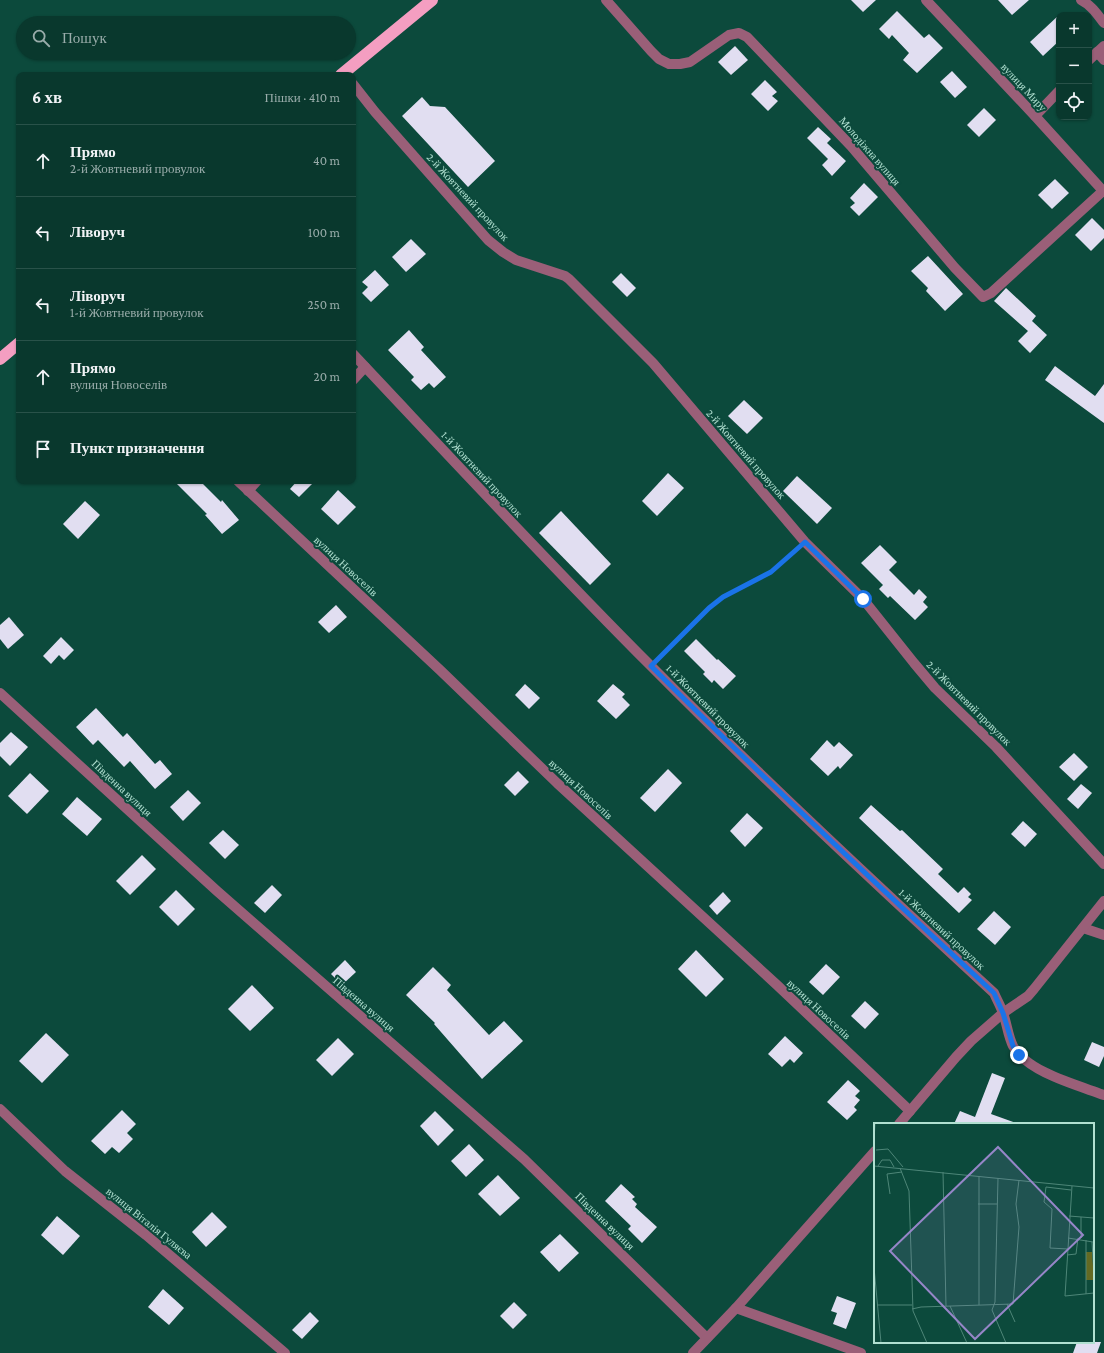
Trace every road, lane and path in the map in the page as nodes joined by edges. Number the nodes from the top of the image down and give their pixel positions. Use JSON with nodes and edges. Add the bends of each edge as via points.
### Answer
{"nodes":[{"id":1,"x":432,"y":0,"type":"edge"},
{"id":2,"x":606,"y":0,"type":"edge"},
{"id":3,"x":926,"y":0,"type":"edge"},
{"id":4,"x":1081,"y":0,"type":"edge"},
{"id":5,"x":1104,"y":23,"type":"edge"},
{"id":6,"x":1102,"y":53,"type":"edge"},
{"id":7,"x":1092,"y":58,"type":"edge"},
{"id":8,"x":346,"y":72,"type":"edge"},
{"id":9,"x":356,"y":88,"type":"edge"},
{"id":10,"x":1056,"y":94,"type":"edge"},
{"id":11,"x":1035,"y":116,"type":"junction"},
{"id":12,"x":1103,"y":191,"type":"edge"},
{"id":13,"x":16,"y":345,"type":"edge"},
{"id":14,"x":356,"y":357,"type":"edge"},
{"id":15,"x":0,"y":358,"type":"edge"},
{"id":16,"x":365,"y":367,"type":"junction"},
{"id":17,"x":356,"y":377,"type":"edge"},
{"id":18,"x":241,"y":484,"type":"edge"},
{"id":19,"x":254,"y":484,"type":"edge"},
{"id":20,"x":248,"y":491,"type":"junction"},
{"id":21,"x":805,"y":542,"type":"junction"},
{"id":22,"x":651,"y":666,"type":"junction"},
{"id":23,"x":0,"y":693,"type":"edge"},
{"id":24,"x":1104,"y":864,"type":"edge"},
{"id":25,"x":1104,"y":901,"type":"edge"},
{"id":26,"x":1083,"y":928,"type":"junction"},
{"id":27,"x":1104,"y":935,"type":"edge"},
{"id":28,"x":1003,"y":1013,"type":"junction"},
{"id":29,"x":1104,"y":1095,"type":"edge"},
{"id":30,"x":0,"y":1109,"type":"edge"},
{"id":31,"x":910,"y":1112,"type":"junction"},
{"id":32,"x":900,"y":1123,"type":"edge"},
{"id":33,"x":874,"y":1152,"type":"edge"},
{"id":34,"x":736,"y":1308,"type":"junction"},
{"id":35,"x":707,"y":1338,"type":"junction"},
{"id":36,"x":285,"y":1353,"type":"edge"},
{"id":37,"x":693,"y":1353,"type":"edge"},
{"id":38,"x":861,"y":1353,"type":"edge"}],
"edges":[{"from":1,"to":8,"type":"highway"},
{"from":2,"to":12,"type":"street","name":"Молодіжна вулиця","via":[[651,51],[669,64],[690,62],[729,35],[739,32],[747,37],[851,146],[983,297],[991,293]]},
{"from":3,"to":11,"type":"street","name":"вулиця Миру"},
{"from":4,"to":5,"type":"street","via":[[1094,10]]},
{"from":6,"to":7,"type":"street"},
{"from":9,"to":21,"type":"street","name":"2-й Жовтневий провулок","via":[[488,240],[516,260],[565,276],[653,363]]},
{"from":10,"to":11,"type":"street"},
{"from":11,"to":12,"type":"street","name":"вулиця Миру"},
{"from":13,"to":15,"type":"highway"},
{"from":14,"to":16,"type":"street","name":"1-й Жовтневий провулок"},
{"from":16,"to":17,"type":"street"},
{"from":16,"to":22,"type":"street","name":"1-й Жовтневий провулок"},
{"from":18,"to":20,"type":"street","name":"вулиця Новоселів"},
{"from":19,"to":20,"type":"street"},
{"from":20,"to":31,"type":"street","name":"вулиця Новоселів"},
{"from":21,"to":22,"type":"path","via":[[771,572],[723,597],[709,608]]},
{"from":21,"to":24,"type":"street","name":"2-й Жовтневий провулок","via":[[863,599],[935,688],[996,747]]},
{"from":22,"to":28,"type":"street","name":"1-й Жовтневий провулок","via":[[862,871],[994,993]]},
{"from":23,"to":35,"type":"street","name":"Південна вулиця","via":[[217,891],[524,1159]]},
{"from":25,"to":26,"type":"street"},
{"from":26,"to":27,"type":"street"},
{"from":26,"to":28,"type":"street","via":[[1028,996]]},
{"from":28,"to":29,"type":"street","via":[[1013,1046],[1028,1063]]},
{"from":28,"to":31,"type":"street","via":[[971,1041]]},
{"from":30,"to":36,"type":"street","name":"вулиця Віталія Гуляєва","via":[[65,1170]]},
{"from":31,"to":32,"type":"street"},
{"from":33,"to":34,"type":"street"},
{"from":34,"to":35,"type":"street"},
{"from":34,"to":38,"type":"street"},
{"from":35,"to":37,"type":"street"}]}
